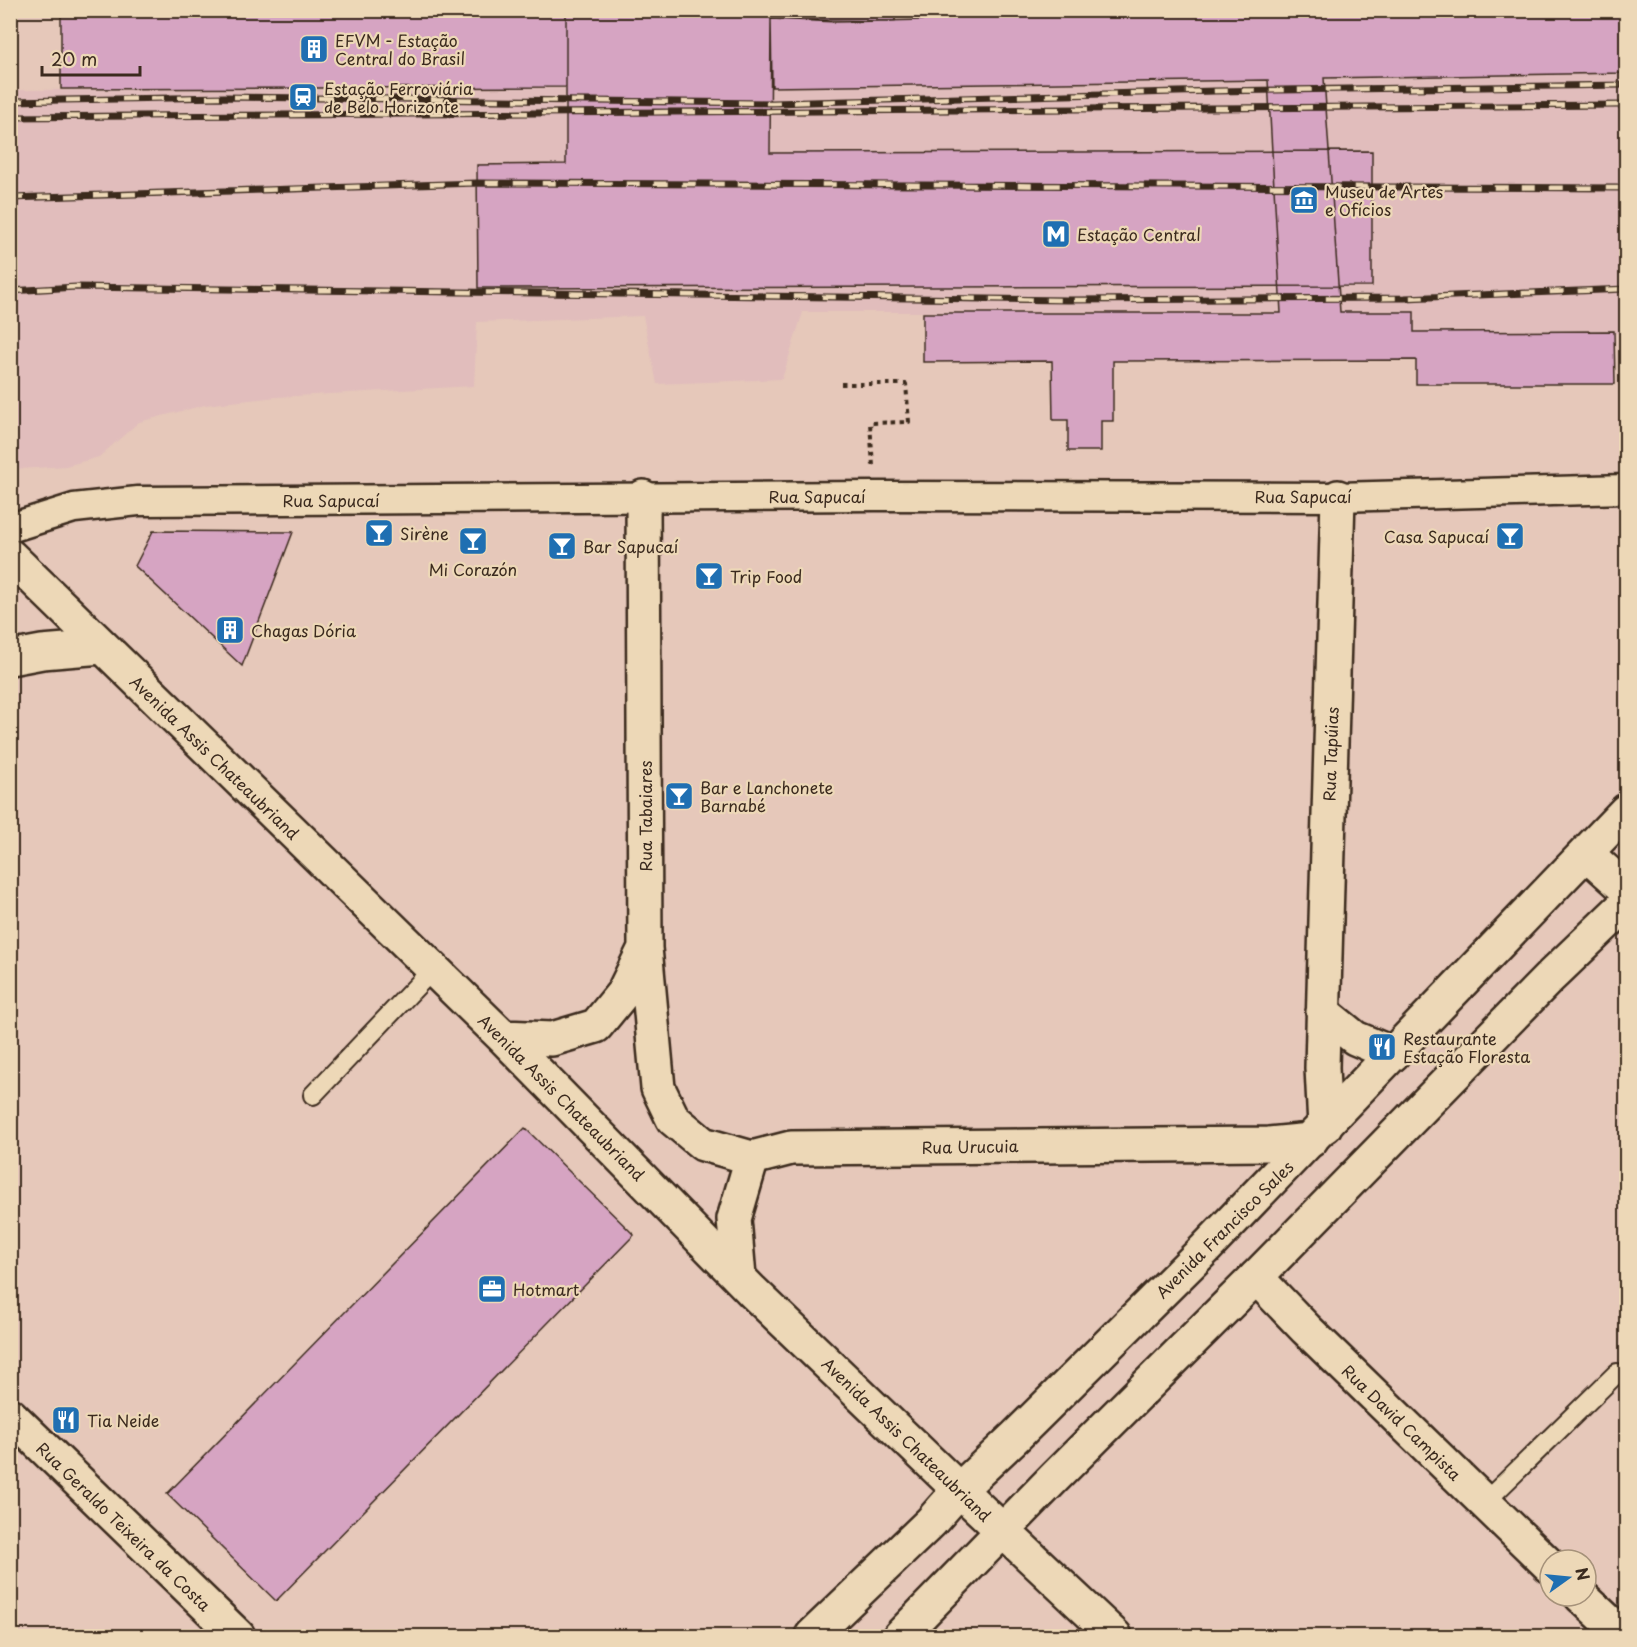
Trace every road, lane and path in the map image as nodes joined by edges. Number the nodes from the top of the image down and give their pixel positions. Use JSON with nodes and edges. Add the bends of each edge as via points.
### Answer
{"nodes":[{"id":1,"x":841,"y":384,"type":"dead end"},
{"id":2,"x":1626,"y":489,"type":"edge"},
{"id":3,"x":875,"y":496,"type":"junction"},
{"id":4,"x":1338,"y":496,"type":"junction"},
{"id":5,"x":644,"y":497,"type":"junction"},
{"id":6,"x":10,"y":528,"type":"edge"},
{"id":7,"x":11,"y":557,"type":"edge"},
{"id":8,"x":102,"y":647,"type":"junction"},
{"id":9,"x":10,"y":658,"type":"edge"},
{"id":10,"x":1626,"y":812,"type":"edge"},
{"id":11,"x":1586,"y":853,"type":"junction"},
{"id":12,"x":1626,"y":889,"type":"edge"},
{"id":13,"x":1626,"y":904,"type":"edge"},
{"id":14,"x":645,"y":948,"type":"junction"},
{"id":15,"x":433,"y":969,"type":"junction"},
{"id":16,"x":1323,"y":1012,"type":"junction"},
{"id":17,"x":503,"y":1037,"type":"junction"},
{"id":18,"x":1393,"y":1054,"type":"junction"},
{"id":19,"x":313,"y":1095,"type":"dead end"},
{"id":20,"x":1318,"y":1133,"type":"junction"},
{"id":21,"x":752,"y":1158,"type":"junction"},
{"id":22,"x":739,"y":1277,"type":"junction"},
{"id":23,"x":1256,"y":1277,"type":"junction"},
{"id":24,"x":1617,"y":1373,"type":"dead end"},
{"id":25,"x":10,"y":1415,"type":"edge"},
{"id":26,"x":960,"y":1489,"type":"junction"},
{"id":27,"x":1484,"y":1503,"type":"junction"},
{"id":28,"x":1003,"y":1530,"type":"junction"},
{"id":29,"x":1538,"y":1555,"type":"edge"},
{"id":30,"x":1594,"y":1608,"type":"edge"},
{"id":31,"x":238,"y":1636,"type":"edge"},
{"id":32,"x":812,"y":1636,"type":"edge"},
{"id":33,"x":900,"y":1636,"type":"edge"},
{"id":34,"x":1115,"y":1636,"type":"edge"},
{"id":35,"x":1624,"y":1636,"type":"edge"}],
"edges":[{"from":1,"to":3,"type":"path","via":[[906,384],[909,422],[870,423]]},
{"from":2,"to":4,"type":"street","name":"Rua Sapucaí"},
{"from":3,"to":4,"type":"street","name":"Rua Sapucaí"},
{"from":3,"to":5,"type":"street","name":"Rua Sapucaí"},
{"from":4,"to":16,"type":"street","name":"Rua Tapúias"},
{"from":5,"to":6,"type":"street","name":"Rua Sapucaí","via":[[138,501],[74,508]]},
{"from":5,"to":14,"type":"street","name":"Rua Tabaiares"},
{"from":7,"to":8,"type":"street","name":"Avenida Assis Chateaubriand"},
{"from":8,"to":9,"type":"street"},
{"from":8,"to":15,"type":"street","name":"Avenida Assis Chateaubriand"},
{"from":10,"to":11,"type":"street","name":"Avenida Francisco Sales"},
{"from":11,"to":12,"type":"street"},
{"from":11,"to":18,"type":"street","name":"Avenida Francisco Sales"},
{"from":13,"to":23,"type":"street"},
{"from":14,"to":17,"type":"street","name":"Rua Tabaiares","via":[[623,993],[596,1026],[552,1039]]},
{"from":14,"to":21,"type":"street","via":[[658,1088],[674,1119],[703,1144]]},
{"from":15,"to":17,"type":"street","name":"Avenida Assis Chateaubriand"},
{"from":15,"to":19,"type":"lane"},
{"from":16,"to":18,"type":"street","via":[[1355,1038]]},
{"from":16,"to":20,"type":"street","name":"Rua Tapúias"},
{"from":17,"to":22,"type":"street","name":"Avenida Assis Chateaubriand"},
{"from":18,"to":20,"type":"street","name":"Avenida Francisco Sales"},
{"from":20,"to":21,"type":"street","name":"Rua Urucuia","via":[[1269,1144],[791,1148]]},
{"from":20,"to":26,"type":"street","name":"Avenida Francisco Sales"},
{"from":21,"to":22,"type":"street","via":[[734,1219]]},
{"from":22,"to":26,"type":"street","name":"Avenida Assis Chateaubriand"},
{"from":23,"to":27,"type":"street","name":"Rua David Campista"},
{"from":23,"to":28,"type":"street"},
{"from":24,"to":27,"type":"lane"},
{"from":25,"to":31,"type":"street","name":"Rua Geraldo Teixeira da Costa"},
{"from":26,"to":28,"type":"street","name":"Avenida Assis Chateaubriand"},
{"from":26,"to":32,"type":"street","name":"Avenida Francisco Sales","via":[[932,1522]]},
{"from":27,"to":29,"type":"street","name":"Rua David Campista"},
{"from":28,"to":33,"type":"street"},
{"from":28,"to":34,"type":"street","name":"Avenida Assis Chateaubriand"},
{"from":30,"to":35,"type":"street"}]}
